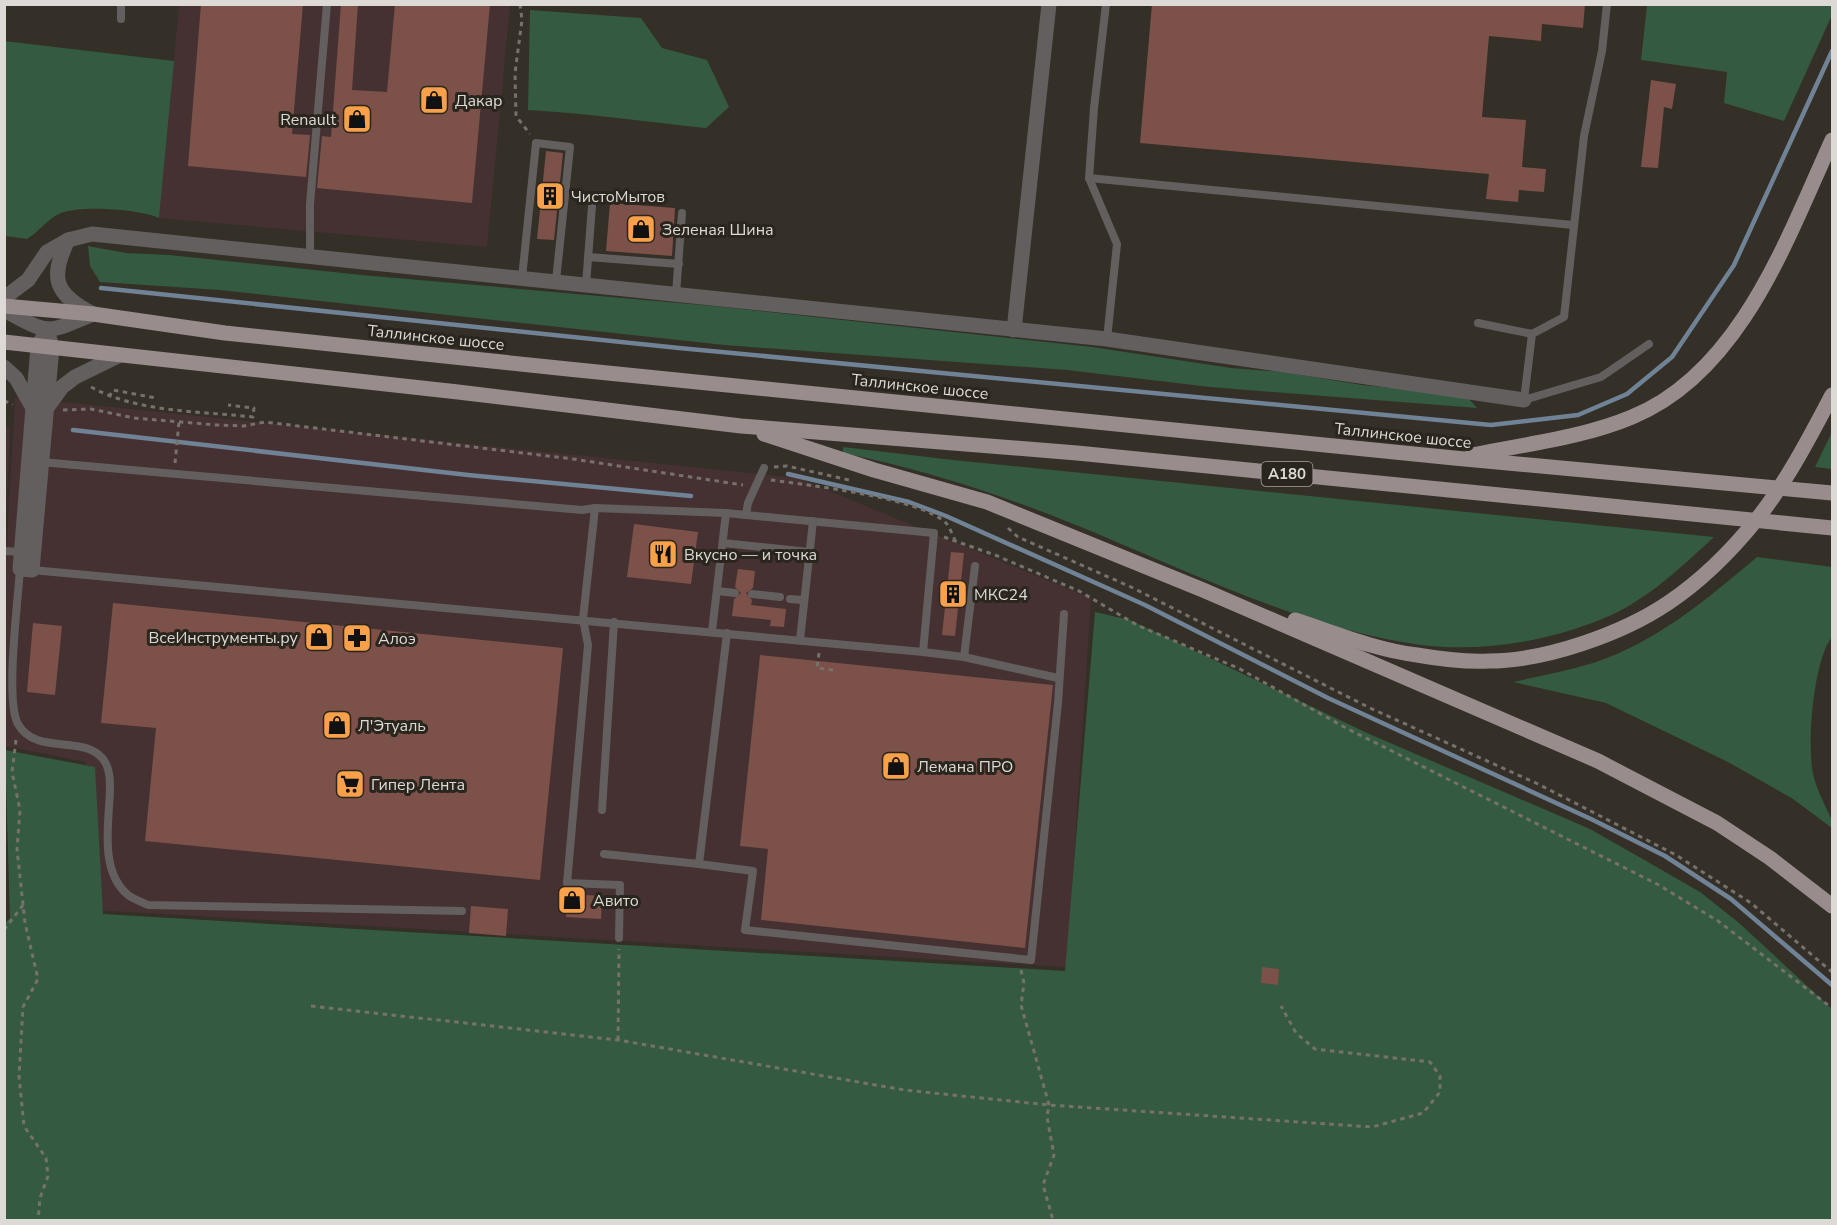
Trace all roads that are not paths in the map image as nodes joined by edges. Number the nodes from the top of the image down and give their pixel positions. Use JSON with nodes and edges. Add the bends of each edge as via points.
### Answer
{"nodes":[{"id":1,"x":122,"y":4,"type":"edge"},
{"id":2,"x":327,"y":4,"type":"edge"},
{"id":3,"x":1049,"y":4,"type":"edge"},
{"id":4,"x":1106,"y":4,"type":"edge"},
{"id":5,"x":1607,"y":4,"type":"edge"},
{"id":6,"x":121,"y":19,"type":"dead end"},
{"id":7,"x":1833,"y":140,"type":"edge"},
{"id":8,"x":1089,"y":178,"type":"junction"},
{"id":9,"x":592,"y":206,"type":"dead end"},
{"id":10,"x":682,"y":213,"type":"dead end"},
{"id":11,"x":1573,"y":225,"type":"junction"},
{"id":12,"x":68,"y":240,"type":"junction"},
{"id":13,"x":310,"y":256,"type":"junction"},
{"id":14,"x":588,"y":257,"type":"junction"},
{"id":15,"x":679,"y":264,"type":"junction"},
{"id":16,"x":522,"y":278,"type":"junction"},
{"id":17,"x":556,"y":281,"type":"junction"},
{"id":18,"x":586,"y":285,"type":"junction"},
{"id":19,"x":676,"y":294,"type":"junction"},
{"id":20,"x":4,"y":298,"type":"edge"},
{"id":21,"x":4,"y":308,"type":"edge"},
{"id":22,"x":93,"y":314,"type":"junction"},
{"id":23,"x":1479,"y":323,"type":"dead end"},
{"id":24,"x":47,"y":330,"type":"junction"},
{"id":25,"x":1014,"y":330,"type":"junction"},
{"id":26,"x":1532,"y":334,"type":"junction"},
{"id":27,"x":1107,"y":339,"type":"junction"},
{"id":28,"x":4,"y":342,"type":"edge"},
{"id":29,"x":1649,"y":344,"type":"dead end"},
{"id":30,"x":45,"y":347,"type":"junction"},
{"id":31,"x":120,"y":355,"type":"junction"},
{"id":32,"x":4,"y":367,"type":"edge"},
{"id":33,"x":1833,"y":395,"type":"edge"},
{"id":34,"x":1524,"y":400,"type":"junction"},
{"id":35,"x":40,"y":409,"type":"junction"},
{"id":36,"x":741,"y":426,"type":"junction"},
{"id":37,"x":1455,"y":458,"type":"junction"},
{"id":38,"x":40,"y":462,"type":"junction"},
{"id":39,"x":764,"y":468,"type":"road end"},
{"id":40,"x":1833,"y":493,"type":"edge"},
{"id":41,"x":595,"y":508,"type":"junction"},
{"id":42,"x":726,"y":513,"type":"junction"},
{"id":43,"x":746,"y":515,"type":"junction"},
{"id":44,"x":813,"y":521,"type":"junction"},
{"id":45,"x":1833,"y":528,"type":"edge"},
{"id":46,"x":723,"y":543,"type":"junction"},
{"id":47,"x":4,"y":551,"type":"edge"},
{"id":48,"x":22,"y":552,"type":"junction"},
{"id":49,"x":809,"y":552,"type":"junction"},
{"id":50,"x":975,"y":566,"type":"dead end"},
{"id":51,"x":26,"y":570,"type":"junction"},
{"id":52,"x":1203,"y":590,"type":"junction"},
{"id":53,"x":717,"y":591,"type":"junction"},
{"id":54,"x":735,"y":593,"type":"dead end"},
{"id":55,"x":752,"y":594,"type":"dead end"},
{"id":56,"x":780,"y":597,"type":"dead end"},
{"id":57,"x":790,"y":598,"type":"dead end"},
{"id":58,"x":803,"y":600,"type":"junction"},
{"id":59,"x":1065,"y":614,"type":"dead end"},
{"id":60,"x":583,"y":619,"type":"junction"},
{"id":61,"x":614,"y":622,"type":"junction"},
{"id":62,"x":712,"y":631,"type":"junction"},
{"id":63,"x":727,"y":633,"type":"junction"},
{"id":64,"x":800,"y":640,"type":"junction"},
{"id":65,"x":923,"y":652,"type":"junction"},
{"id":66,"x":964,"y":657,"type":"junction"},
{"id":67,"x":1058,"y":678,"type":"junction"},
{"id":68,"x":602,"y":810,"type":"dead end"},
{"id":69,"x":604,"y":854,"type":"dead end"},
{"id":70,"x":699,"y":864,"type":"junction"},
{"id":71,"x":1833,"y":906,"type":"edge"},
{"id":72,"x":462,"y":911,"type":"dead end"},
{"id":73,"x":619,"y":938,"type":"road end"}],
"edges":[{"from":1,"to":6,"type":"lane"},
{"from":2,"to":13,"type":"lane","via":[[310,204]]},
{"from":3,"to":25,"type":"street"},
{"from":4,"to":8,"type":"lane"},
{"from":5,"to":11,"type":"lane"},
{"from":7,"to":37,"type":"main road","via":[[1780,253],[1737,329],[1706,367],[1678,391],[1620,421]]},
{"from":8,"to":11,"type":"lane"},
{"from":8,"to":27,"type":"lane","via":[[1117,244]]},
{"from":9,"to":14,"type":"lane"},
{"from":10,"to":15,"type":"lane"},
{"from":11,"to":26,"type":"lane","via":[[1563,317]]},
{"from":12,"to":13,"type":"street","via":[[92,234]]},
{"from":12,"to":20,"type":"street","via":[[47,252],[28,280]]},
{"from":12,"to":22,"type":"street","via":[[58,261],[57,278],[68,301]]},
{"from":13,"to":16,"type":"street"},
{"from":14,"to":15,"type":"lane"},
{"from":14,"to":18,"type":"lane"},
{"from":15,"to":19,"type":"lane"},
{"from":16,"to":17,"type":"street"},
{"from":16,"to":17,"type":"lane","via":[[536,143],[570,147]]},
{"from":17,"to":18,"type":"street"},
{"from":18,"to":19,"type":"street"},
{"from":19,"to":25,"type":"street"},
{"from":21,"to":22,"type":"main road","name":"Таллинское шоссе"},
{"from":21,"to":24,"type":"street"},
{"from":22,"to":24,"type":"street","via":[[54,331]]},
{"from":22,"to":37,"type":"main road","name":"Таллинское шоссе","via":[[249,335]]},
{"from":23,"to":26,"type":"lane"},
{"from":24,"to":30,"type":"street"},
{"from":25,"to":27,"type":"street"},
{"from":26,"to":34,"type":"lane"},
{"from":27,"to":34,"type":"street"},
{"from":28,"to":30,"type":"main road"},
{"from":29,"to":34,"type":"lane","via":[[1601,377]]},
{"from":30,"to":31,"type":"main road"},
{"from":30,"to":35,"type":"street"},
{"from":31,"to":35,"type":"street","via":[[75,377]]},
{"from":31,"to":36,"type":"main road"},
{"from":32,"to":35,"type":"street"},
{"from":33,"to":52,"type":"main road","via":[[1758,518],[1719,561],[1668,603],[1620,629],[1555,652],[1490,661],[1416,655],[1365,643]]},
{"from":35,"to":38,"type":"street"},
{"from":35,"to":48,"type":"street"},
{"from":36,"to":45,"type":"main road","number":"A180","via":[[1077,453]]},
{"from":36,"to":52,"type":"main road","via":[[987,502]]},
{"from":37,"to":40,"type":"main road","name":"Таллинское шоссе"},
{"from":38,"to":41,"type":"lane","via":[[582,510]]},
{"from":38,"to":51,"type":"street"},
{"from":39,"to":43,"type":"lane"},
{"from":41,"to":42,"type":"lane"},
{"from":41,"to":60,"type":"lane"},
{"from":42,"to":43,"type":"lane"},
{"from":42,"to":46,"type":"lane"},
{"from":43,"to":44,"type":"lane"},
{"from":44,"to":49,"type":"lane"},
{"from":44,"to":65,"type":"lane","via":[[934,533]]},
{"from":46,"to":49,"type":"lane"},
{"from":46,"to":53,"type":"lane"},
{"from":47,"to":48,"type":"lane"},
{"from":48,"to":51,"type":"street"},
{"from":49,"to":58,"type":"lane"},
{"from":50,"to":66,"type":"lane"},
{"from":51,"to":60,"type":"lane"},
{"from":51,"to":72,"type":"lane","via":[[12,702],[18,724],[30,737],[93,750],[104,760],[110,777],[109,856],[115,877],[128,895],[148,905]]},
{"from":52,"to":71,"type":"main road","via":[[1598,761],[1669,796],[1770,858]]},
{"from":53,"to":54,"type":"lane"},
{"from":53,"to":62,"type":"lane"},
{"from":55,"to":56,"type":"lane"},
{"from":57,"to":58,"type":"lane"},
{"from":58,"to":64,"type":"lane"},
{"from":59,"to":67,"type":"lane"},
{"from":60,"to":61,"type":"lane"},
{"from":60,"to":73,"type":"lane","via":[[588,645],[567,883],[620,885]]},
{"from":61,"to":62,"type":"lane"},
{"from":61,"to":68,"type":"lane"},
{"from":62,"to":63,"type":"lane"},
{"from":63,"to":64,"type":"lane"},
{"from":63,"to":70,"type":"lane"},
{"from":64,"to":65,"type":"lane"},
{"from":65,"to":66,"type":"lane"},
{"from":66,"to":67,"type":"lane"},
{"from":67,"to":70,"type":"lane","via":[[1031,960],[745,930],[753,871]]},
{"from":69,"to":70,"type":"lane"}]}
